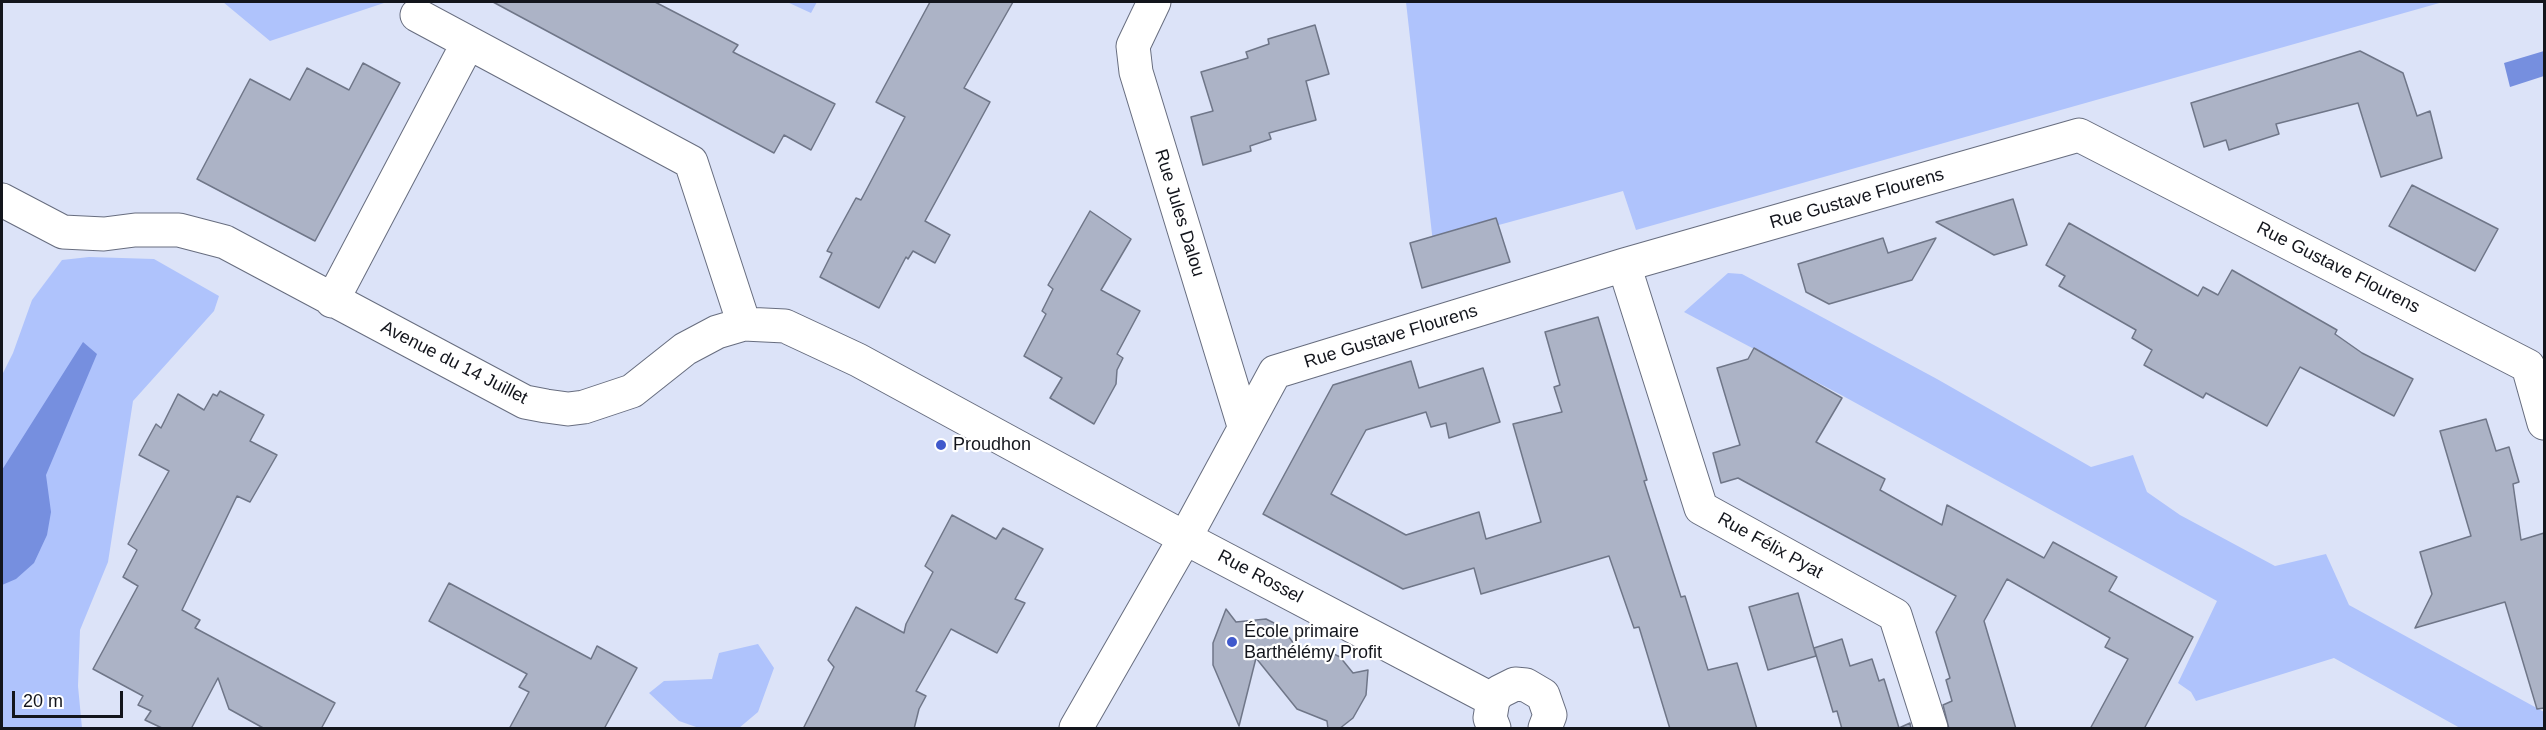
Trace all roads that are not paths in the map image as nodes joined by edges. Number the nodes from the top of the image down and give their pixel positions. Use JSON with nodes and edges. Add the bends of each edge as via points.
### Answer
{"nodes":[{"id":1,"x":1154,"y":2,"type":"edge"},
{"id":2,"x":417,"y":15,"type":"dead end"},
{"id":3,"x":468,"y":43,"type":"junction"},
{"id":4,"x":2,"y":200,"type":"edge"},
{"id":5,"x":1624,"y":265,"type":"junction"},
{"id":6,"x":332,"y":300,"type":"junction"},
{"id":7,"x":744,"y":324,"type":"junction"},
{"id":8,"x":2536,"y":363,"type":"edge"},
{"id":9,"x":2544,"y":423,"type":"edge"},
{"id":10,"x":1244,"y":426,"type":"junction"},
{"id":11,"x":1185,"y":538,"type":"junction"},
{"id":12,"x":1494,"y":714,"type":"edge"},
{"id":13,"x":1076,"y":729,"type":"edge"},
{"id":14,"x":1545,"y":729,"type":"edge"},
{"id":15,"x":1931,"y":729,"type":"edge"}],
"edges":[{"from":1,"to":10,"type":"street","name":"Rue Jules Dalou","via":[[1133,46],[1136,72]]},
{"from":2,"to":3,"type":"street"},
{"from":3,"to":6,"type":"street"},
{"from":3,"to":7,"type":"street","via":[[691,162]]},
{"from":4,"to":6,"type":"street","name":"Avenue du 14 Juillet","via":[[63,232],[179,230],[205,235]]},
{"from":5,"to":8,"type":"street","name":"Rue Gustave Flourens","via":[[2079,135]]},
{"from":5,"to":10,"type":"street","name":"Rue Gustave Flourens","via":[[1275,372]]},
{"from":5,"to":15,"type":"street","name":"Rue Félix Pyat","via":[[1701,508],[1895,615]]},
{"from":6,"to":7,"type":"street","name":"Avenue du 14 Juillet","via":[[525,402],[568,409],[601,403],[632,391],[685,349],[717,332]]},
{"from":7,"to":11,"type":"street","name":"Avenue du 14 Juillet","via":[[785,326],[858,360]]},
{"from":8,"to":9,"type":"street","name":"Rue Gustave Flourens"},
{"from":10,"to":11,"type":"street","name":"Rue Gustave Flourens"},
{"from":11,"to":12,"type":"street","name":"Rue Rossel"},
{"from":11,"to":13,"type":"street","name":"Rue Gustave Flourens"},
{"from":12,"to":14,"type":"street","name":"Rue Rossel","via":[[1506,687],[1526,685],[1543,695],[1548,704],[1550,715]]}]}
